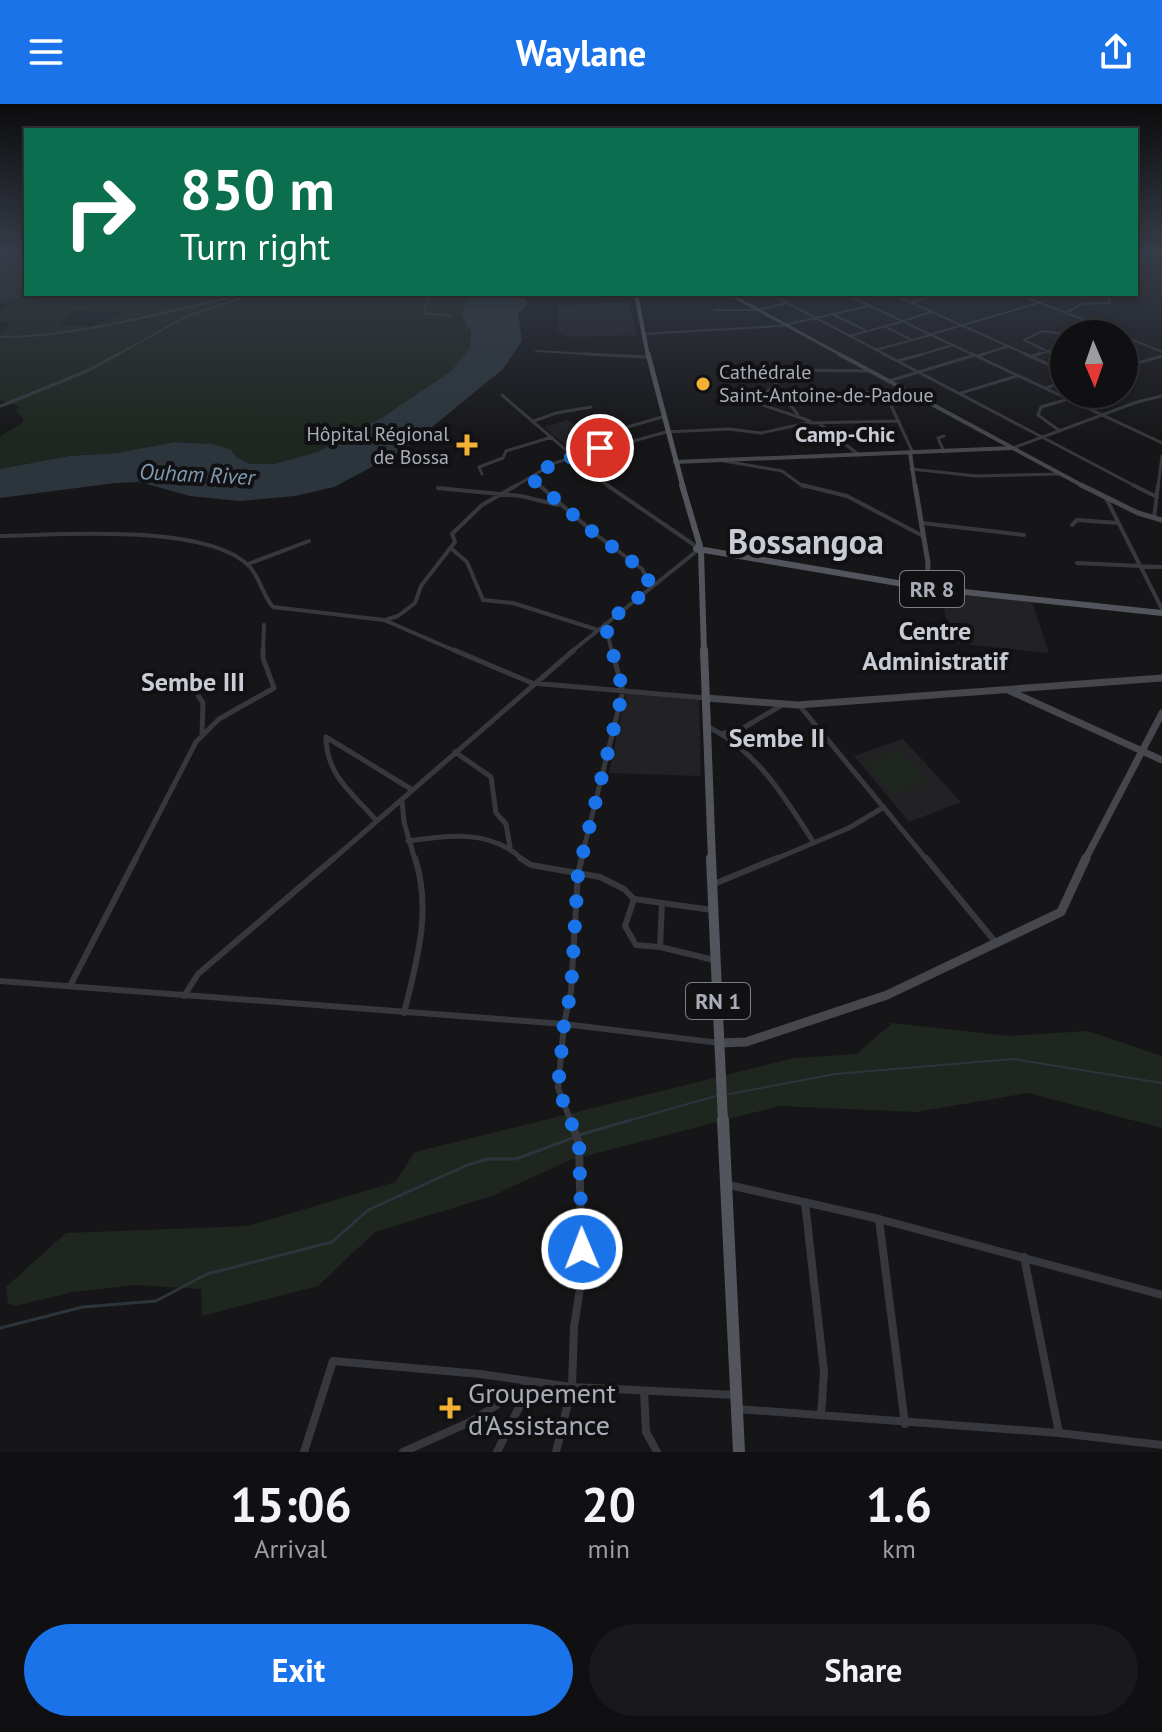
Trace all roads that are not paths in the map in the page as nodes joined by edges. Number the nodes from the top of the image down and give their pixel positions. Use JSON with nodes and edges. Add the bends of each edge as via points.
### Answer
{"nodes":[{"id":1,"x":148,"y":314,"type":"edge"},
{"id":2,"x":193,"y":314,"type":"edge"},
{"id":3,"x":427,"y":314,"type":"edge"},
{"id":4,"x":639,"y":314,"type":"edge"},
{"id":5,"x":766,"y":314,"type":"edge"},
{"id":6,"x":809,"y":314,"type":"edge"},
{"id":7,"x":837,"y":314,"type":"edge"},
{"id":8,"x":887,"y":314,"type":"edge"},
{"id":9,"x":923,"y":314,"type":"edge"},
{"id":10,"x":938,"y":314,"type":"edge"},
{"id":11,"x":1001,"y":314,"type":"edge"},
{"id":12,"x":833,"y":315,"type":"junction"},
{"id":13,"x":450,"y":316,"type":"dead end"},
{"id":14,"x":817,"y":318,"type":"junction"},
{"id":15,"x":902,"y":321,"type":"junction"},
{"id":16,"x":786,"y":325,"type":"junction"},
{"id":17,"x":963,"y":325,"type":"junction"},
{"id":18,"x":884,"y":326,"type":"junction"},
{"id":19,"x":1050,"y":329,"type":"edge"},
{"id":20,"x":866,"y":331,"type":"junction"},
{"id":21,"x":642,"y":334,"type":"junction"},
{"id":22,"x":931,"y":335,"type":"junction"},
{"id":23,"x":849,"y":336,"type":"junction"},
{"id":24,"x":0,"y":337,"type":"edge"},
{"id":25,"x":911,"y":340,"type":"junction"},
{"id":26,"x":1138,"y":343,"type":"edge"},
{"id":27,"x":954,"y":345,"type":"junction"},
{"id":28,"x":1009,"y":346,"type":"junction"},
{"id":29,"x":875,"y":350,"type":"junction"},
{"id":30,"x":536,"y":351,"type":"dead end"},
{"id":31,"x":1049,"y":351,"type":"joint"},
{"id":32,"x":1162,"y":354,"type":"edge"},
{"id":33,"x":976,"y":356,"type":"junction"},
{"id":34,"x":1031,"y":356,"type":"junction"},
{"id":35,"x":647,"y":357,"type":"junction"},
{"id":36,"x":898,"y":361,"type":"junction"},
{"id":37,"x":1138,"y":362,"type":"edge"},
{"id":38,"x":1050,"y":365,"type":"edge"},
{"id":39,"x":870,"y":371,"type":"junction"},
{"id":40,"x":920,"y":373,"type":"junction"},
{"id":41,"x":1018,"y":376,"type":"junction"},
{"id":42,"x":889,"y":381,"type":"junction"},
{"id":43,"x":900,"y":386,"type":"junction"},
{"id":44,"x":1050,"y":387,"type":"edge"},
{"id":45,"x":1045,"y":389,"type":"junction"},
{"id":46,"x":908,"y":391,"type":"junction"},
{"id":47,"x":1050,"y":391,"type":"edge"},
{"id":48,"x":894,"y":392,"type":"junction"},
{"id":49,"x":961,"y":393,"type":"junction"},
{"id":50,"x":502,"y":395,"type":"dead end"},
{"id":51,"x":1162,"y":396,"type":"edge"},
{"id":52,"x":774,"y":397,"type":"junction"},
{"id":53,"x":760,"y":399,"type":"junction"},
{"id":54,"x":737,"y":400,"type":"dead end"},
{"id":55,"x":754,"y":402,"type":"junction"},
{"id":56,"x":1050,"y":404,"type":"edge"},
{"id":57,"x":1,"y":406,"type":"edge"},
{"id":58,"x":591,"y":407,"type":"dead end"},
{"id":59,"x":1086,"y":408,"type":"edge"},
{"id":60,"x":1102,"y":415,"type":"junction"},
{"id":61,"x":798,"y":416,"type":"junction"},
{"id":62,"x":662,"y":417,"type":"junction"},
{"id":63,"x":534,"y":421,"type":"junction"},
{"id":64,"x":899,"y":421,"type":"junction"},
{"id":65,"x":814,"y":423,"type":"junction"},
{"id":66,"x":624,"y":428,"type":"dead end"},
{"id":67,"x":1060,"y":431,"type":"junction"},
{"id":68,"x":666,"y":432,"type":"junction"},
{"id":69,"x":944,"y":436,"type":"dead end"},
{"id":70,"x":1044,"y":436,"type":"junction"},
{"id":71,"x":553,"y":437,"type":"junction"},
{"id":72,"x":1162,"y":443,"type":"edge"},
{"id":73,"x":1013,"y":448,"type":"junction"},
{"id":74,"x":944,"y":452,"type":"junction"},
{"id":75,"x":912,"y":453,"type":"junction"},
{"id":76,"x":574,"y":455,"type":"junction"},
{"id":77,"x":859,"y":455,"type":"junction"},
{"id":78,"x":1162,"y":456,"type":"edge"},
{"id":79,"x":723,"y":460,"type":"junction"},
{"id":80,"x":675,"y":462,"type":"junction"},
{"id":81,"x":911,"y":469,"type":"junction"},
{"id":82,"x":482,"y":474,"type":"dead end"},
{"id":83,"x":1062,"y":474,"type":"junction"},
{"id":84,"x":531,"y":478,"type":"junction"},
{"id":85,"x":438,"y":488,"type":"dead end"},
{"id":86,"x":502,"y":494,"type":"junction"},
{"id":87,"x":1158,"y":495,"type":"edge"},
{"id":88,"x":1106,"y":498,"type":"junction"},
{"id":89,"x":563,"y":507,"type":"junction"},
{"id":90,"x":1154,"y":518,"type":"junction"},
{"id":91,"x":1162,"y":520,"type":"edge"},
{"id":92,"x":922,"y":523,"type":"junction"},
{"id":93,"x":1119,"y":523,"type":"junction"},
{"id":94,"x":1072,"y":525,"type":"dead end"},
{"id":95,"x":1024,"y":535,"type":"dead end"},
{"id":96,"x":0,"y":536,"type":"edge"},
{"id":97,"x":923,"y":536,"type":"junction"},
{"id":98,"x":309,"y":541,"type":"dead end"},
{"id":99,"x":452,"y":549,"type":"junction"},
{"id":100,"x":700,"y":549,"type":"junction"},
{"id":101,"x":1077,"y":563,"type":"dead end"},
{"id":102,"x":248,"y":564,"type":"junction"},
{"id":103,"x":1162,"y":567,"type":"edge"},
{"id":104,"x":1141,"y":568,"type":"junction"},
{"id":105,"x":652,"y":587,"type":"junction"},
{"id":106,"x":927,"y":588,"type":"junction"},
{"id":107,"x":1162,"y":611,"type":"edge"},
{"id":108,"x":384,"y":620,"type":"junction"},
{"id":109,"x":605,"y":624,"type":"junction"},
{"id":110,"x":264,"y":625,"type":"dead end"},
{"id":111,"x":598,"y":630,"type":"junction"},
{"id":112,"x":1162,"y":678,"type":"edge"},
{"id":113,"x":532,"y":683,"type":"junction"},
{"id":114,"x":1008,"y":690,"type":"junction"},
{"id":115,"x":623,"y":691,"type":"junction"},
{"id":116,"x":198,"y":695,"type":"dead end"},
{"id":117,"x":706,"y":698,"type":"junction"},
{"id":118,"x":794,"y":705,"type":"junction"},
{"id":119,"x":1162,"y":713,"type":"edge"},
{"id":120,"x":706,"y":725,"type":"junction"},
{"id":121,"x":724,"y":733,"type":"junction"},
{"id":122,"x":202,"y":735,"type":"junction"},
{"id":123,"x":1142,"y":751,"type":"junction"},
{"id":124,"x":455,"y":752,"type":"junction"},
{"id":125,"x":1162,"y":760,"type":"edge"},
{"id":126,"x":411,"y":789,"type":"junction"},
{"id":127,"x":402,"y":800,"type":"junction"},
{"id":128,"x":884,"y":807,"type":"junction"},
{"id":129,"x":377,"y":821,"type":"junction"},
{"id":130,"x":408,"y":841,"type":"junction"},
{"id":131,"x":814,"y":843,"type":"junction"},
{"id":132,"x":510,"y":848,"type":"junction"},
{"id":133,"x":578,"y":873,"type":"junction"},
{"id":134,"x":713,"y":884,"type":"junction"},
{"id":135,"x":634,"y":899,"type":"junction"},
{"id":136,"x":662,"y":903,"type":"junction"},
{"id":137,"x":713,"y":910,"type":"junction"},
{"id":138,"x":997,"y":944,"type":"junction"},
{"id":139,"x":660,"y":947,"type":"junction"},
{"id":140,"x":715,"y":960,"type":"junction"},
{"id":141,"x":0,"y":981,"type":"edge"},
{"id":142,"x":71,"y":984,"type":"junction"},
{"id":143,"x":184,"y":996,"type":"junction"},
{"id":144,"x":404,"y":1013,"type":"junction"},
{"id":145,"x":564,"y":1024,"type":"junction"},
{"id":146,"x":721,"y":1043,"type":"junction"},
{"id":147,"x":728,"y":1185,"type":"junction"},
{"id":148,"x":805,"y":1202,"type":"junction"},
{"id":149,"x":879,"y":1219,"type":"junction"},
{"id":150,"x":1024,"y":1257,"type":"junction"},
{"id":151,"x":1162,"y":1295,"type":"edge"},
{"id":152,"x":532,"y":1382,"type":"junction"},
{"id":153,"x":572,"y":1387,"type":"junction"},
{"id":154,"x":644,"y":1391,"type":"junction"},
{"id":155,"x":736,"y":1395,"type":"junction"},
{"id":156,"x":736,"y":1409,"type":"junction"},
{"id":157,"x":821,"y":1415,"type":"junction"},
{"id":158,"x":905,"y":1424,"type":"junction"},
{"id":159,"x":1059,"y":1433,"type":"junction"},
{"id":160,"x":1162,"y":1445,"type":"edge"},
{"id":161,"x":304,"y":1452,"type":"edge"},
{"id":162,"x":403,"y":1452,"type":"edge"},
{"id":163,"x":497,"y":1452,"type":"edge"},
{"id":164,"x":556,"y":1452,"type":"edge"},
{"id":165,"x":657,"y":1452,"type":"edge"},
{"id":166,"x":739,"y":1452,"type":"edge"}],
"edges":[{"from":1,"to":24,"type":"street","via":[[28,337]]},
{"from":2,"to":57,"type":"street","via":[[87,371]]},
{"from":3,"to":13,"type":"street"},
{"from":4,"to":21,"type":"main road","number":"RN 1"},
{"from":5,"to":16,"type":"street"},
{"from":6,"to":14,"type":"street"},
{"from":7,"to":12,"type":"street"},
{"from":8,"to":15,"type":"street"},
{"from":9,"to":15,"type":"street"},
{"from":10,"to":17,"type":"street"},
{"from":11,"to":17,"type":"street"},
{"from":12,"to":14,"type":"street"},
{"from":12,"to":20,"type":"street"},
{"from":14,"to":16,"type":"street"},
{"from":14,"to":23,"type":"street"},
{"from":15,"to":18,"type":"street"},
{"from":15,"to":22,"type":"street"},
{"from":16,"to":21,"type":"street"},
{"from":16,"to":39,"type":"street"},
{"from":17,"to":22,"type":"street"},
{"from":17,"to":28,"type":"street"},
{"from":18,"to":20,"type":"street"},
{"from":18,"to":25,"type":"street"},
{"from":19,"to":31,"type":"street","via":[[1024,340]]},
{"from":20,"to":23,"type":"street"},
{"from":21,"to":35,"type":"main road","number":"RN 1"},
{"from":22,"to":25,"type":"street"},
{"from":22,"to":27,"type":"street"},
{"from":23,"to":29,"type":"street"},
{"from":25,"to":29,"type":"street"},
{"from":26,"to":32,"type":"street"},
{"from":27,"to":33,"type":"street"},
{"from":27,"to":36,"type":"street"},
{"from":28,"to":33,"type":"street"},
{"from":28,"to":34,"type":"street"},
{"from":29,"to":36,"type":"street"},
{"from":30,"to":35,"type":"street"},
{"from":31,"to":34,"type":"street"},
{"from":32,"to":37,"type":"street"},
{"from":33,"to":40,"type":"street"},
{"from":33,"to":41,"type":"street"},
{"from":34,"to":38,"type":"street"},
{"from":35,"to":62,"type":"main road","number":"RN 1"},
{"from":36,"to":40,"type":"street"},
{"from":39,"to":42,"type":"street"},
{"from":39,"to":53,"type":"street","via":[[789,370]]},
{"from":40,"to":42,"type":"street"},
{"from":40,"to":49,"type":"street"},
{"from":41,"to":45,"type":"street"},
{"from":41,"to":49,"type":"street"},
{"from":42,"to":43,"type":"street"},
{"from":43,"to":46,"type":"street"},
{"from":43,"to":48,"type":"street"},
{"from":44,"to":45,"type":"street"},
{"from":45,"to":47,"type":"street"},
{"from":46,"to":48,"type":"street"},
{"from":46,"to":73,"type":"street"},
{"from":48,"to":52,"type":"street"},
{"from":48,"to":64,"type":"street","via":[[889,401]]},
{"from":49,"to":70,"type":"street"},
{"from":50,"to":63,"type":"street"},
{"from":51,"to":60,"type":"street"},
{"from":52,"to":53,"type":"street"},
{"from":52,"to":61,"type":"street"},
{"from":53,"to":55,"type":"street"},
{"from":54,"to":55,"type":"street"},
{"from":55,"to":61,"type":"street"},
{"from":56,"to":67,"type":"street","via":[[1038,415]]},
{"from":58,"to":63,"type":"street"},
{"from":59,"to":60,"type":"street"},
{"from":60,"to":67,"type":"street"},
{"from":60,"to":72,"type":"street"},
{"from":61,"to":65,"type":"street"},
{"from":62,"to":66,"type":"street"},
{"from":62,"to":68,"type":"main road","number":"RN 1"},
{"from":63,"to":71,"type":"street"},
{"from":64,"to":65,"type":"street"},
{"from":64,"to":75,"type":"street"},
{"from":65,"to":68,"type":"street","via":[[761,433]]},
{"from":65,"to":77,"type":"street","via":[[827,427]]},
{"from":67,"to":70,"type":"street"},
{"from":68,"to":76,"type":"street"},
{"from":68,"to":80,"type":"main road","number":"RN 1"},
{"from":69,"to":74,"type":"street","via":[[938,438]]},
{"from":70,"to":73,"type":"street"},
{"from":70,"to":87,"type":"street"},
{"from":71,"to":76,"type":"street"},
{"from":71,"to":82,"type":"street","via":[[506,451],[503,458],[479,467]]},
{"from":73,"to":74,"type":"street"},
{"from":73,"to":83,"type":"street"},
{"from":74,"to":75,"type":"street"},
{"from":75,"to":77,"type":"street"},
{"from":75,"to":81,"type":"street"},
{"from":76,"to":84,"type":"street"},
{"from":76,"to":100,"type":"street","via":[[619,495]]},
{"from":77,"to":79,"type":"street"},
{"from":78,"to":87,"type":"street"},
{"from":79,"to":80,"type":"street"},
{"from":79,"to":97,"type":"street","via":[[782,471],[805,487],[847,496]]},
{"from":80,"to":100,"type":"main road","number":"RN 1"},
{"from":81,"to":83,"type":"street","via":[[976,476]]},
{"from":81,"to":92,"type":"street"},
{"from":83,"to":88,"type":"street"},
{"from":84,"to":86,"type":"street"},
{"from":84,"to":89,"type":"street"},
{"from":85,"to":86,"type":"street"},
{"from":86,"to":89,"type":"street"},
{"from":86,"to":99,"type":"street","via":[[474,510],[452,534]]},
{"from":87,"to":90,"type":"street"},
{"from":88,"to":90,"type":"street"},
{"from":88,"to":93,"type":"street"},
{"from":89,"to":105,"type":"street","via":[[642,569]]},
{"from":90,"to":91,"type":"street"},
{"from":92,"to":95,"type":"street"},
{"from":92,"to":97,"type":"street"},
{"from":93,"to":94,"type":"street","via":[[1077,520]]},
{"from":93,"to":104,"type":"street"},
{"from":96,"to":102,"type":"street","via":[[97,534],[204,542]]},
{"from":97,"to":106,"type":"street"},
{"from":98,"to":102,"type":"street"},
{"from":99,"to":108,"type":"street","via":[[431,570],[415,603]]},
{"from":99,"to":111,"type":"street","via":[[467,562],[483,600],[513,603]]},
{"from":100,"to":105,"type":"street"},
{"from":100,"to":106,"type":"main road","number":"RR 8"},
{"from":100,"to":117,"type":"main road","number":"RN 1"},
{"from":101,"to":104,"type":"street"},
{"from":102,"to":108,"type":"street","via":[[273,607]]},
{"from":103,"to":104,"type":"street"},
{"from":104,"to":107,"type":"street"},
{"from":105,"to":109,"type":"street"},
{"from":106,"to":107,"type":"main road","number":"RR 8"},
{"from":108,"to":113,"type":"street"},
{"from":109,"to":111,"type":"street"},
{"from":109,"to":115,"type":"street"},
{"from":110,"to":122,"type":"street","via":[[263,658],[274,688],[219,719]]},
{"from":111,"to":113,"type":"street"},
{"from":112,"to":114,"type":"street"},
{"from":113,"to":115,"type":"street"},
{"from":113,"to":124,"type":"street"},
{"from":114,"to":118,"type":"street"},
{"from":114,"to":123,"type":"street"},
{"from":115,"to":117,"type":"street"},
{"from":115,"to":133,"type":"street"},
{"from":116,"to":122,"type":"street","via":[[205,720]]},
{"from":117,"to":118,"type":"street"},
{"from":117,"to":120,"type":"main road","number":"RN 1"},
{"from":118,"to":121,"type":"street","via":[[782,705],[740,730]]},
{"from":118,"to":128,"type":"street"},
{"from":119,"to":123,"type":"street"},
{"from":120,"to":121,"type":"street"},
{"from":120,"to":134,"type":"main road","number":"RN 1"},
{"from":121,"to":131,"type":"street","via":[[764,768]]},
{"from":122,"to":142,"type":"street"},
{"from":123,"to":125,"type":"street"},
{"from":123,"to":138,"type":"street","via":[[1061,912]]},
{"from":124,"to":126,"type":"street"},
{"from":124,"to":132,"type":"street","via":[[491,777],[496,813],[506,824]]},
{"from":126,"to":127,"type":"street"},
{"from":126,"to":129,"type":"street","via":[[326,737],[326,756],[336,775]]},
{"from":127,"to":129,"type":"street"},
{"from":127,"to":130,"type":"street"},
{"from":128,"to":131,"type":"street"},
{"from":128,"to":138,"type":"street"},
{"from":129,"to":143,"type":"street","via":[[198,974]]},
{"from":130,"to":132,"type":"street","via":[[459,835]]},
{"from":130,"to":144,"type":"street","via":[[422,884],[423,910]]},
{"from":131,"to":134,"type":"street"},
{"from":132,"to":133,"type":"street","via":[[524,862]]},
{"from":133,"to":135,"type":"street","via":[[595,873]]},
{"from":133,"to":145,"type":"street"},
{"from":134,"to":137,"type":"main road","number":"RN 1"},
{"from":135,"to":136,"type":"street"},
{"from":135,"to":139,"type":"street","via":[[625,926],[636,945]]},
{"from":136,"to":137,"type":"street"},
{"from":136,"to":139,"type":"street"},
{"from":137,"to":140,"type":"main road","number":"RN 1"},
{"from":138,"to":146,"type":"street","via":[[887,995],[757,1038]]},
{"from":139,"to":140,"type":"street"},
{"from":140,"to":146,"type":"main road","number":"RN 1"},
{"from":141,"to":142,"type":"street"},
{"from":142,"to":143,"type":"street"},
{"from":143,"to":144,"type":"street"},
{"from":144,"to":145,"type":"street"},
{"from":145,"to":146,"type":"street"},
{"from":145,"to":153,"type":"street","via":[[558,1088],[579,1143],[582,1261]]},
{"from":146,"to":147,"type":"main road","number":"RN 1"},
{"from":147,"to":148,"type":"street"},
{"from":147,"to":155,"type":"main road","number":"RN 1"},
{"from":148,"to":149,"type":"street"},
{"from":148,"to":157,"type":"street","via":[[824,1372]]},
{"from":149,"to":150,"type":"street"},
{"from":149,"to":158,"type":"street"},
{"from":150,"to":151,"type":"street"},
{"from":150,"to":159,"type":"street"},
{"from":152,"to":153,"type":"street"},
{"from":152,"to":161,"type":"street","via":[[333,1361]]},
{"from":152,"to":162,"type":"street","via":[[497,1407]]},
{"from":152,"to":163,"type":"street"},
{"from":153,"to":154,"type":"street"},
{"from":153,"to":164,"type":"street"},
{"from":154,"to":155,"type":"street"},
{"from":154,"to":165,"type":"street","via":[[646,1432]]},
{"from":155,"to":156,"type":"main road","number":"RN 1"},
{"from":156,"to":157,"type":"street"},
{"from":156,"to":166,"type":"main road","number":"RN 1"},
{"from":157,"to":158,"type":"street"},
{"from":158,"to":159,"type":"street"},
{"from":159,"to":160,"type":"street"}]}
